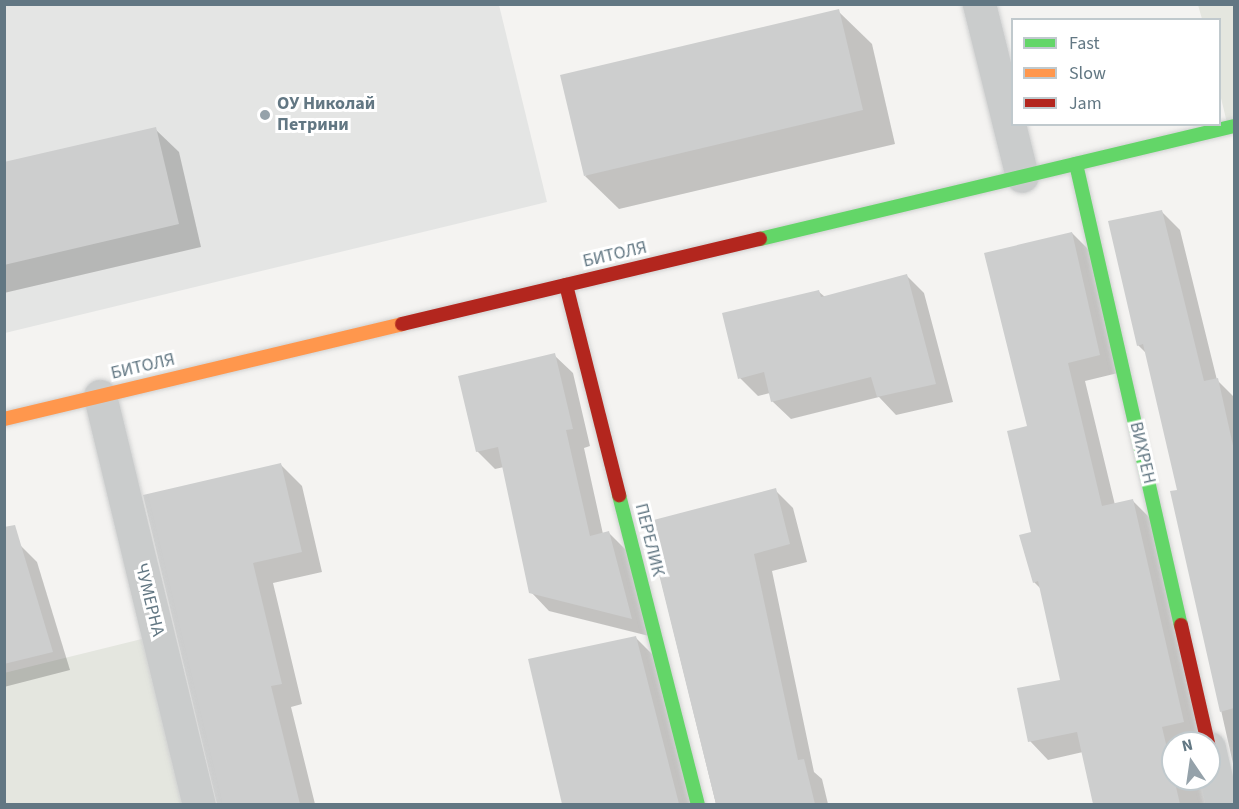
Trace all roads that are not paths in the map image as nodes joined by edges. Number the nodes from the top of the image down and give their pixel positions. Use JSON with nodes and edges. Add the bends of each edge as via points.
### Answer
{"nodes":[{"id":1,"x":979,"y":4,"type":"edge"},
{"id":2,"x":1234,"y":126,"type":"edge"},
{"id":3,"x":1076,"y":164,"type":"junction"},
{"id":4,"x":1022,"y":176,"type":"junction"},
{"id":5,"x":566,"y":285,"type":"junction"},
{"id":6,"x":100,"y":396,"type":"junction"},
{"id":7,"x":4,"y":419,"type":"edge"},
{"id":8,"x":1205,"y":731,"type":"edge"},
{"id":9,"x":199,"y":804,"type":"edge"},
{"id":10,"x":698,"y":804,"type":"edge"}],
"edges":[{"from":1,"to":4,"type":"street"},
{"from":2,"to":3,"type":"street","name":"БИТОЛЯ"},
{"from":3,"to":4,"type":"street","name":"БИТОЛЯ"},
{"from":3,"to":8,"type":"street","name":"ВИХРЕН"},
{"from":4,"to":5,"type":"street","name":"БИТОЛЯ"},
{"from":5,"to":6,"type":"street","name":"БИТОЛЯ"},
{"from":5,"to":10,"type":"street","name":"ПЕРЕЛИК"},
{"from":6,"to":7,"type":"street","name":"БИТОЛЯ"},
{"from":6,"to":9,"type":"street","name":"ЧУМЕРНА"}]}
